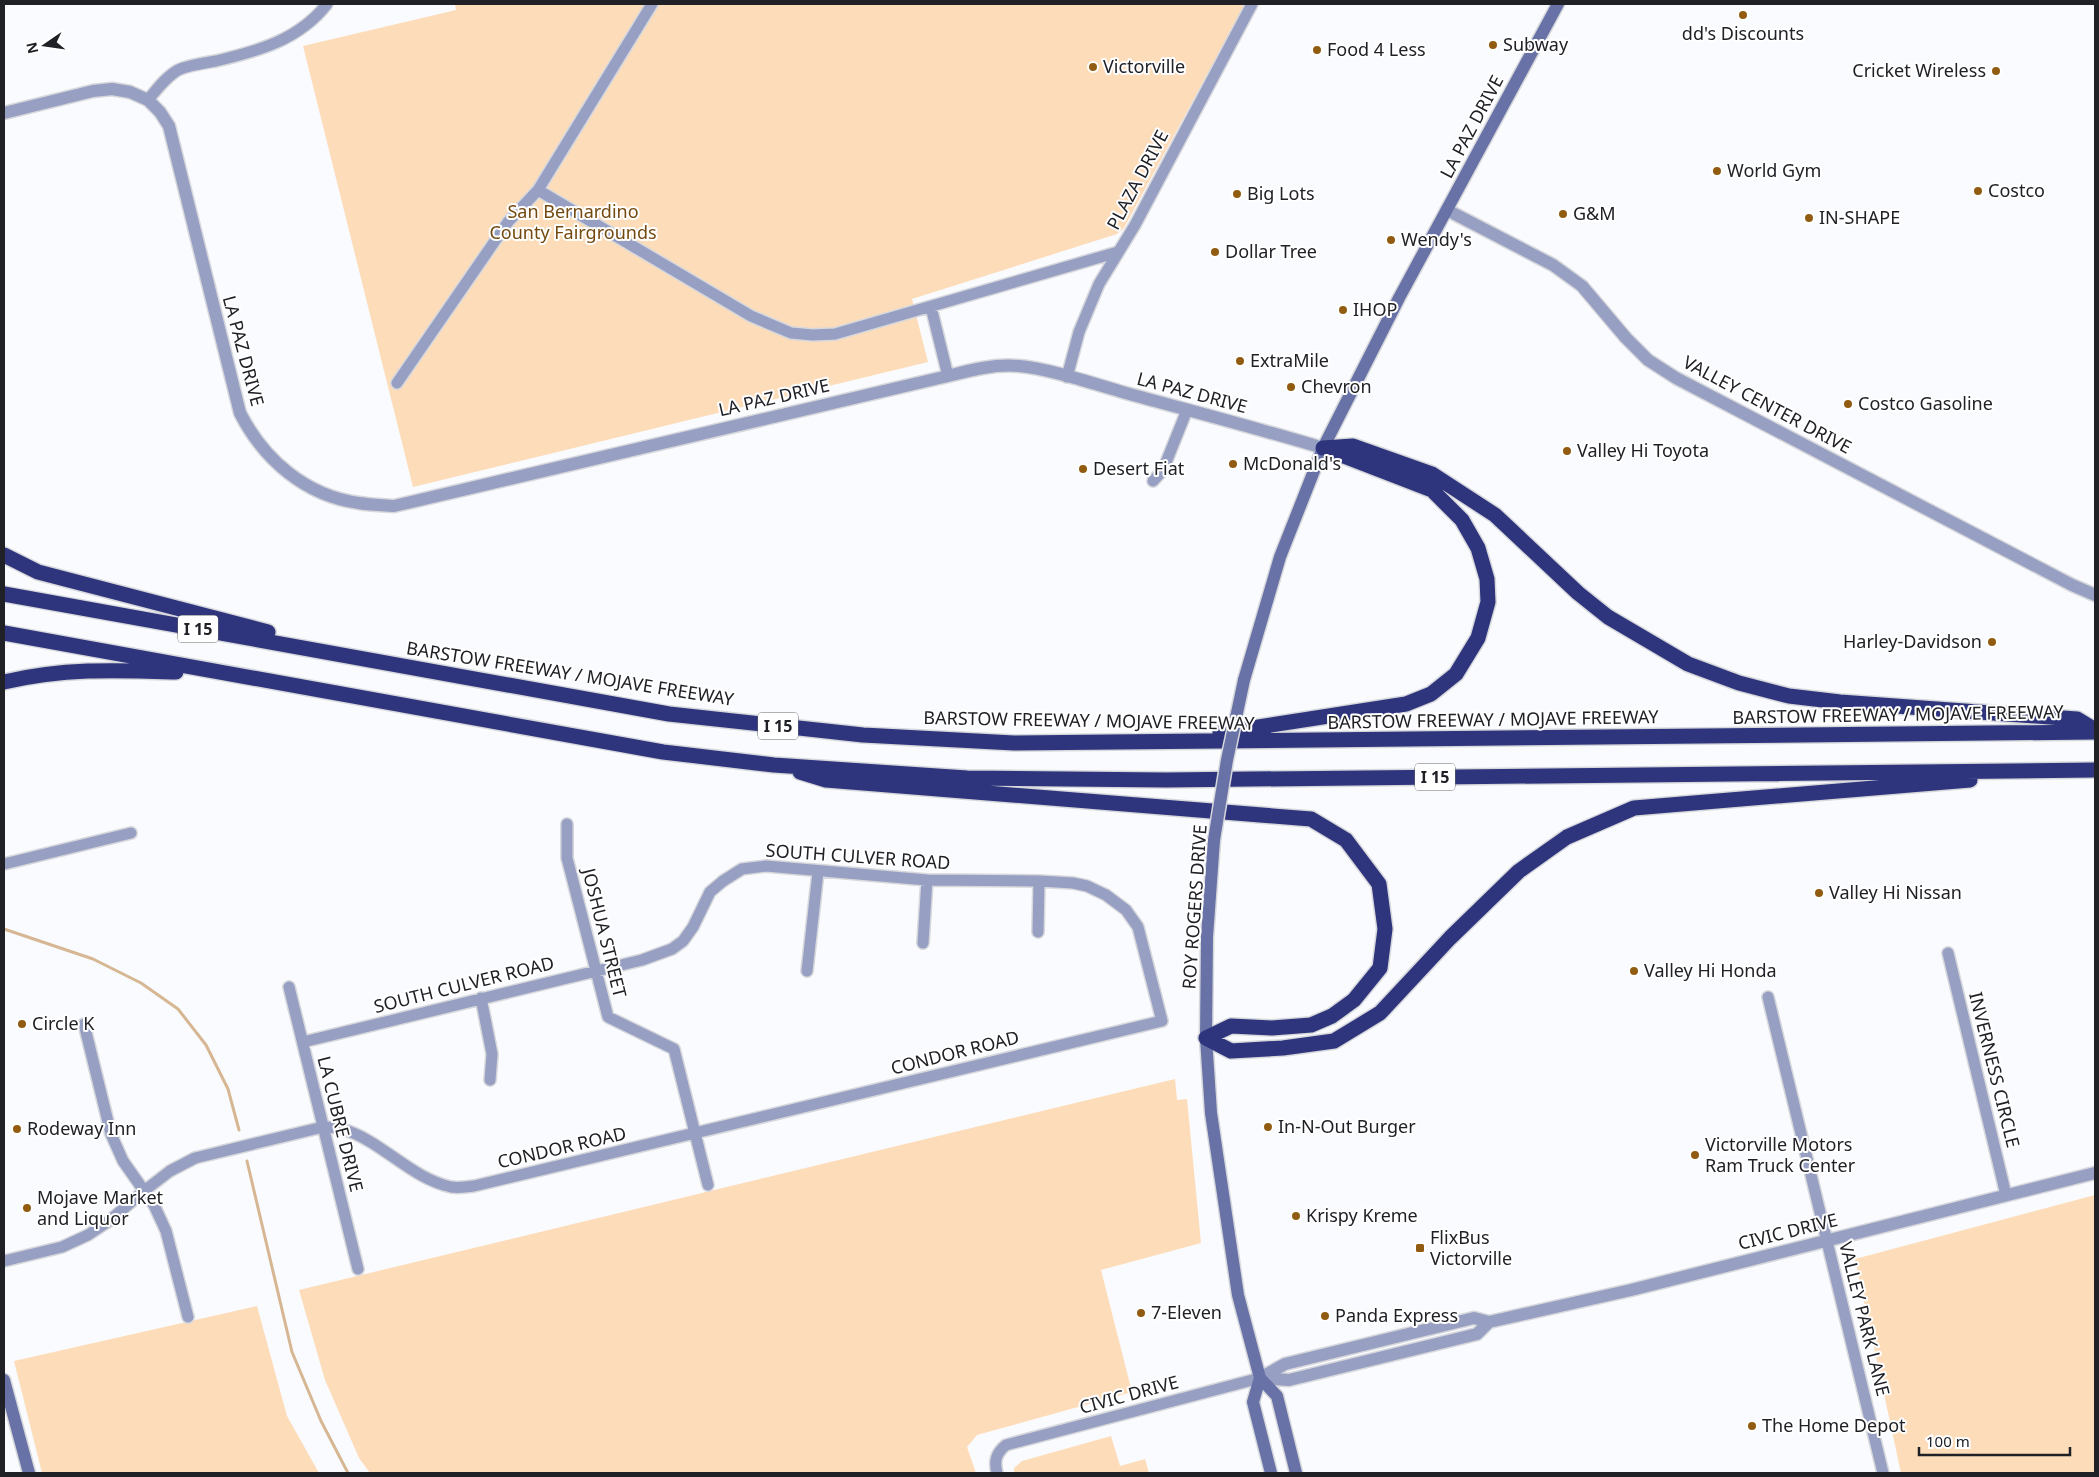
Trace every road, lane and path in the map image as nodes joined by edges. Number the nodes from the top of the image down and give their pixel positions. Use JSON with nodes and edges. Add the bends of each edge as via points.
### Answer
{"nodes":[{"id":1,"x":327,"y":4,"type":"edge"},
{"id":2,"x":652,"y":4,"type":"edge"},
{"id":3,"x":1252,"y":4,"type":"edge"},
{"id":4,"x":1558,"y":4,"type":"edge"},
{"id":5,"x":148,"y":100,"type":"junction"},
{"id":6,"x":4,"y":113,"type":"edge"},
{"id":7,"x":538,"y":190,"type":"junction"},
{"id":8,"x":1447,"y":210,"type":"junction"},
{"id":9,"x":1118,"y":252,"type":"junction"},
{"id":10,"x":931,"y":307,"type":"junction"},
{"id":11,"x":948,"y":376,"type":"junction"},
{"id":12,"x":1067,"y":377,"type":"junction"},
{"id":13,"x":397,"y":383,"type":"dead end"},
{"id":14,"x":1187,"y":410,"type":"junction"},
{"id":15,"x":1323,"y":448,"type":"junction"},
{"id":16,"x":1153,"y":480,"type":"dead end"},
{"id":17,"x":4,"y":555,"type":"edge"},
{"id":18,"x":4,"y":594,"type":"edge"},
{"id":19,"x":2095,"y":595,"type":"edge"},
{"id":20,"x":4,"y":633,"type":"edge"},
{"id":21,"x":393,"y":664,"type":"junction"},
{"id":22,"x":228,"y":674,"type":"junction"},
{"id":23,"x":4,"y":682,"type":"edge"},
{"id":24,"x":2095,"y":731,"type":"edge"},
{"id":25,"x":1167,"y":742,"type":"junction"},
{"id":26,"x":774,"y":764,"type":"junction"},
{"id":27,"x":2095,"y":770,"type":"edge"},
{"id":28,"x":567,"y":824,"type":"dead end"},
{"id":29,"x":130,"y":833,"type":"dead end"},
{"id":30,"x":4,"y":864,"type":"edge"},
{"id":31,"x":818,"y":872,"type":"junction"},
{"id":32,"x":927,"y":880,"type":"junction"},
{"id":33,"x":1039,"y":881,"type":"junction"},
{"id":34,"x":1038,"y":932,"type":"dead end"},
{"id":35,"x":923,"y":943,"type":"dead end"},
{"id":36,"x":1948,"y":954,"type":"dead end"},
{"id":37,"x":594,"y":971,"type":"junction"},
{"id":38,"x":807,"y":971,"type":"dead end"},
{"id":39,"x":289,"y":987,"type":"dead end"},
{"id":40,"x":481,"y":998,"type":"junction"},
{"id":41,"x":1768,"y":998,"type":"dead end"},
{"id":42,"x":1162,"y":1022,"type":"joint"},
{"id":43,"x":84,"y":1024,"type":"dead end"},
{"id":44,"x":1206,"y":1038,"type":"junction"},
{"id":45,"x":303,"y":1042,"type":"junction"},
{"id":46,"x":490,"y":1080,"type":"dead end"},
{"id":47,"x":322,"y":1127,"type":"junction"},
{"id":48,"x":697,"y":1134,"type":"junction"},
{"id":49,"x":2095,"y":1173,"type":"edge"},
{"id":50,"x":708,"y":1185,"type":"dead end"},
{"id":51,"x":144,"y":1190,"type":"junction"},
{"id":52,"x":2006,"y":1195,"type":"junction"},
{"id":53,"x":1827,"y":1240,"type":"junction"},
{"id":54,"x":4,"y":1262,"type":"edge"},
{"id":55,"x":358,"y":1269,"type":"dead end"},
{"id":56,"x":188,"y":1317,"type":"dead end"},
{"id":57,"x":1260,"y":1378,"type":"junction"},
{"id":58,"x":4,"y":1380,"type":"edge"},
{"id":59,"x":29,"y":1473,"type":"edge"},
{"id":60,"x":997,"y":1473,"type":"edge"},
{"id":61,"x":1271,"y":1473,"type":"edge"},
{"id":62,"x":1296,"y":1473,"type":"edge"},
{"id":63,"x":1883,"y":1473,"type":"edge"}],
"edges":[{"from":1,"to":5,"type":"street","via":[[303,28],[284,40],[257,51],[181,69],[169,76]]},
{"from":2,"to":7,"type":"street"},
{"from":3,"to":9,"type":"street","name":"PLAZA DRIVE"},
{"from":4,"to":8,"type":"main road","name":"LA PAZ DRIVE"},
{"from":5,"to":6,"type":"street","name":"LA PAZ DRIVE","via":[[112,88]]},
{"from":5,"to":11,"type":"street","name":"LA PAZ DRIVE","via":[[168,126],[240,413],[251,434],[271,458],[297,480],[324,494],[358,503],[394,506]]},
{"from":7,"to":10,"type":"street","via":[[750,316],[791,333],[835,334]]},
{"from":7,"to":13,"type":"street","via":[[508,222]]},
{"from":8,"to":15,"type":"main road","name":"LA PAZ DRIVE"},
{"from":8,"to":19,"type":"street","name":"VALLEY CENTER DRIVE","via":[[1553,265],[1582,286],[1648,360],[1676,378]]},
{"from":9,"to":10,"type":"street"},
{"from":9,"to":12,"type":"street","name":"PLAZA DRIVE","via":[[1091,301]]},
{"from":10,"to":11,"type":"street"},
{"from":11,"to":12,"type":"street","name":"LA PAZ DRIVE","via":[[988,367],[1021,366]]},
{"from":12,"to":14,"type":"street","name":"LA PAZ DRIVE"},
{"from":14,"to":15,"type":"street","name":"LA PAZ DRIVE"},
{"from":14,"to":16,"type":"street","via":[[1164,470]]},
{"from":15,"to":24,"type":"highway","via":[[1353,446],[1432,474],[1495,515],[1608,618],[1688,664],[1722,677],[1789,696],[2077,718]]},
{"from":15,"to":25,"type":"highway","via":[[1432,490],[1462,520],[1478,548],[1487,579],[1488,602],[1478,638],[1456,674],[1430,694],[1406,704]]},
{"from":15,"to":44,"type":"main road","name":"ROY ROGERS DRIVE","bridge":true,"via":[[1280,556],[1244,680],[1227,760],[1214,840],[1207,937]]},
{"from":17,"to":21,"type":"highway","via":[[47,575]]},
{"from":18,"to":21,"type":"highway","name":"BARSTOW FREEWAY / MOJAVE FREEWAY","number":"I 15"},
{"from":20,"to":22,"type":"highway","number":"I 15"},
{"from":21,"to":25,"type":"highway","name":"BARSTOW FREEWAY / MOJAVE FREEWAY","number":"I 15","via":[[669,714],[863,736],[1014,743]]},
{"from":22,"to":23,"type":"highway","via":[[94,669],[28,676]]},
{"from":22,"to":26,"type":"highway","number":"I 15","via":[[663,752]]},
{"from":24,"to":25,"type":"highway","name":"BARSTOW FREEWAY / MOJAVE FREEWAY","number":"I 15"},
{"from":26,"to":27,"type":"highway","number":"I 15","via":[[967,778],[1156,780]]},
{"from":26,"to":44,"type":"highway","via":[[826,780],[1311,819],[1346,840],[1378,884],[1385,929],[1380,968],[1354,1000],[1332,1016],[1311,1025],[1272,1028],[1231,1026]]},
{"from":27,"to":44,"type":"highway","via":[[1634,808],[1567,837],[1519,872],[1450,938],[1380,1013],[1334,1041],[1231,1051]]},
{"from":28,"to":37,"type":"street","name":"JOSHUA STREET","via":[[567,858]]},
{"from":29,"to":30,"type":"street"},
{"from":31,"to":32,"type":"street","name":"SOUTH CULVER ROAD"},
{"from":31,"to":37,"type":"street","name":"SOUTH CULVER ROAD","via":[[766,866],[742,869],[710,892],[693,927],[672,949]]},
{"from":31,"to":38,"type":"street"},
{"from":32,"to":33,"type":"street","name":"SOUTH CULVER ROAD"},
{"from":32,"to":35,"type":"street"},
{"from":33,"to":34,"type":"street"},
{"from":33,"to":42,"type":"street","name":"SOUTH CULVER ROAD","via":[[1087,886],[1126,910],[1138,927]]},
{"from":36,"to":52,"type":"street","name":"INVERNESS CIRCLE"},
{"from":37,"to":40,"type":"street","name":"SOUTH CULVER ROAD"},
{"from":37,"to":48,"type":"street","name":"JOSHUA STREET","via":[[608,1017],[674,1049]]},
{"from":39,"to":45,"type":"street","name":"LA CUBRE DRIVE"},
{"from":40,"to":45,"type":"street","name":"SOUTH CULVER ROAD"},
{"from":40,"to":46,"type":"street","via":[[492,1054]]},
{"from":41,"to":53,"type":"street","name":"VALLEY PARK LANE"},
{"from":42,"to":48,"type":"street","name":"CONDOR ROAD"},
{"from":43,"to":51,"type":"street","via":[[111,1134],[123,1161]]},
{"from":44,"to":57,"type":"main road","name":"ROY ROGERS DRIVE","via":[[1211,1114],[1238,1295]]},
{"from":45,"to":47,"type":"street","name":"LA CUBRE DRIVE"},
{"from":47,"to":48,"type":"street","name":"CONDOR ROAD","via":[[340,1128],[356,1134],[424,1177],[453,1188],[474,1186]]},
{"from":47,"to":51,"type":"street","name":"CONDOR ROAD","via":[[195,1158]]},
{"from":47,"to":55,"type":"street","name":"LA CUBRE DRIVE"},
{"from":48,"to":50,"type":"street","name":"JOSHUA STREET"},
{"from":49,"to":52,"type":"street","name":"CIVIC DRIVE"},
{"from":51,"to":54,"type":"street","name":"CONDOR ROAD","via":[[88,1235],[62,1246]]},
{"from":51,"to":56,"type":"street","via":[[166,1231]]},
{"from":52,"to":53,"type":"street","name":"CIVIC DRIVE"},
{"from":53,"to":57,"type":"street","name":"CIVIC DRIVE","via":[[1489,1322],[1477,1334],[1335,1369],[1288,1380]]},
{"from":53,"to":63,"type":"street","name":"VALLEY PARK LANE"},
{"from":57,"to":60,"type":"street","name":"CIVIC DRIVE","via":[[1006,1445],[996,1458]]},
{"from":57,"to":61,"type":"main road","via":[[1252,1402]]},
{"from":57,"to":62,"type":"main road","name":"ROY ROGERS DRIVE","via":[[1277,1396]]},
{"from":58,"to":59,"type":"main road"}]}
